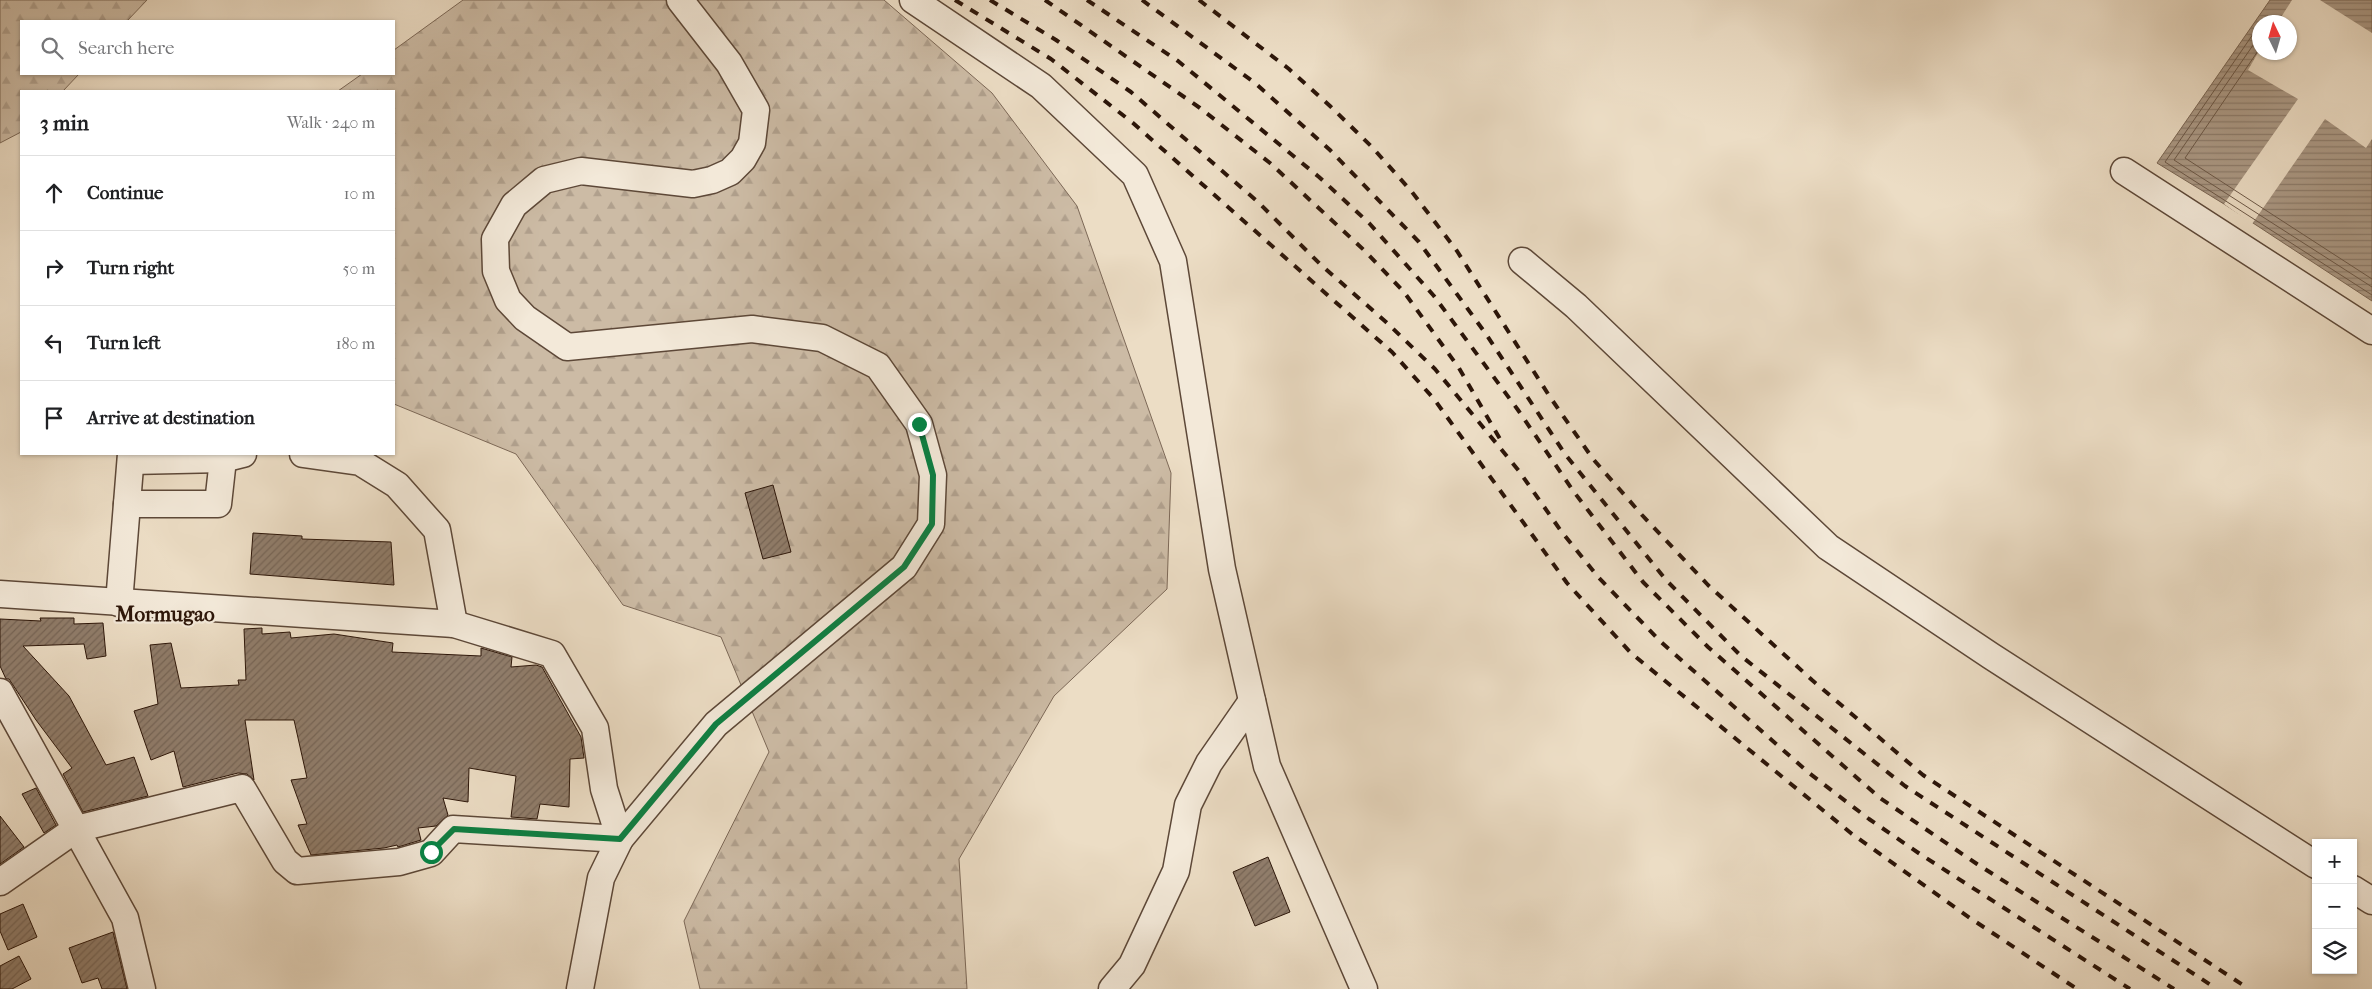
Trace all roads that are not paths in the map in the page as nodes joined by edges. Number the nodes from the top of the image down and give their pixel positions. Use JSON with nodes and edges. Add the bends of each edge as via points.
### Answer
{"nodes":[{"id":1,"x":680,"y":0,"type":"edge"},
{"id":2,"x":913,"y":0,"type":"edge"},
{"id":3,"x":2124,"y":171,"type":"dead end"},
{"id":4,"x":1522,"y":261,"type":"dead end"},
{"id":5,"x":2372,"y":331,"type":"edge"},
{"id":6,"x":310,"y":455,"type":"edge"},
{"id":7,"x":233,"y":456,"type":"edge"},
{"id":8,"x":131,"y":457,"type":"edge"},
{"id":9,"x":127,"y":504,"type":"junction"},
{"id":10,"x":0,"y":594,"type":"edge"},
{"id":11,"x":120,"y":603,"type":"junction"},
{"id":12,"x":454,"y":624,"type":"junction"},
{"id":13,"x":0,"y":692,"type":"edge"},
{"id":14,"x":1252,"y":701,"type":"junction"},
{"id":15,"x":76,"y":829,"type":"junction"},
{"id":16,"x":620,"y":839,"type":"junction"},
{"id":17,"x":2312,"y":862,"type":"edge"},
{"id":18,"x":0,"y":882,"type":"edge"},
{"id":19,"x":2357,"y":892,"type":"edge"},
{"id":20,"x":2372,"y":901,"type":"edge"},
{"id":21,"x":142,"y":989,"type":"edge"},
{"id":22,"x":580,"y":989,"type":"edge"},
{"id":23,"x":1112,"y":989,"type":"edge"},
{"id":24,"x":1364,"y":989,"type":"edge"}],
"edges":[{"from":1,"to":16,"type":"street","via":[[729,63],[756,110],[752,143],[743,160],[730,172],[693,184],[581,171],[544,180],[514,205],[495,239],[496,271],[508,300],[525,318],[567,348],[752,329],[822,338],[878,366],[919,424],[933,475],[932,524],[904,567],[716,724]]},
{"from":2,"to":14,"type":"street","via":[[1041,86],[1135,175],[1173,261],[1222,569]]},
{"from":3,"to":5,"type":"street"},
{"from":4,"to":17,"type":"street","via":[[1576,306],[1828,548]]},
{"from":6,"to":12,"type":"street","via":[[360,462],[397,485],[437,530]]},
{"from":7,"to":8,"type":"street"},
{"from":7,"to":9,"type":"street","via":[[218,504]]},
{"from":8,"to":9,"type":"street"},
{"from":9,"to":11,"type":"street"},
{"from":10,"to":11,"type":"street"},
{"from":11,"to":12,"type":"street"},
{"from":12,"to":16,"type":"street","via":[[552,654],[595,728],[604,788]]},
{"from":13,"to":15,"type":"street"},
{"from":14,"to":23,"type":"street","via":[[1209,763],[1188,805],[1176,871],[1132,965]]},
{"from":14,"to":24,"type":"street","via":[[1267,766]]},
{"from":15,"to":16,"type":"street","via":[[242,788],[285,861],[296,871],[399,862],[431,852],[454,829]]},
{"from":15,"to":18,"type":"street"},
{"from":15,"to":21,"type":"street","via":[[125,918]]},
{"from":16,"to":22,"type":"street","via":[[600,878]]},
{"from":19,"to":20,"type":"street"}]}
